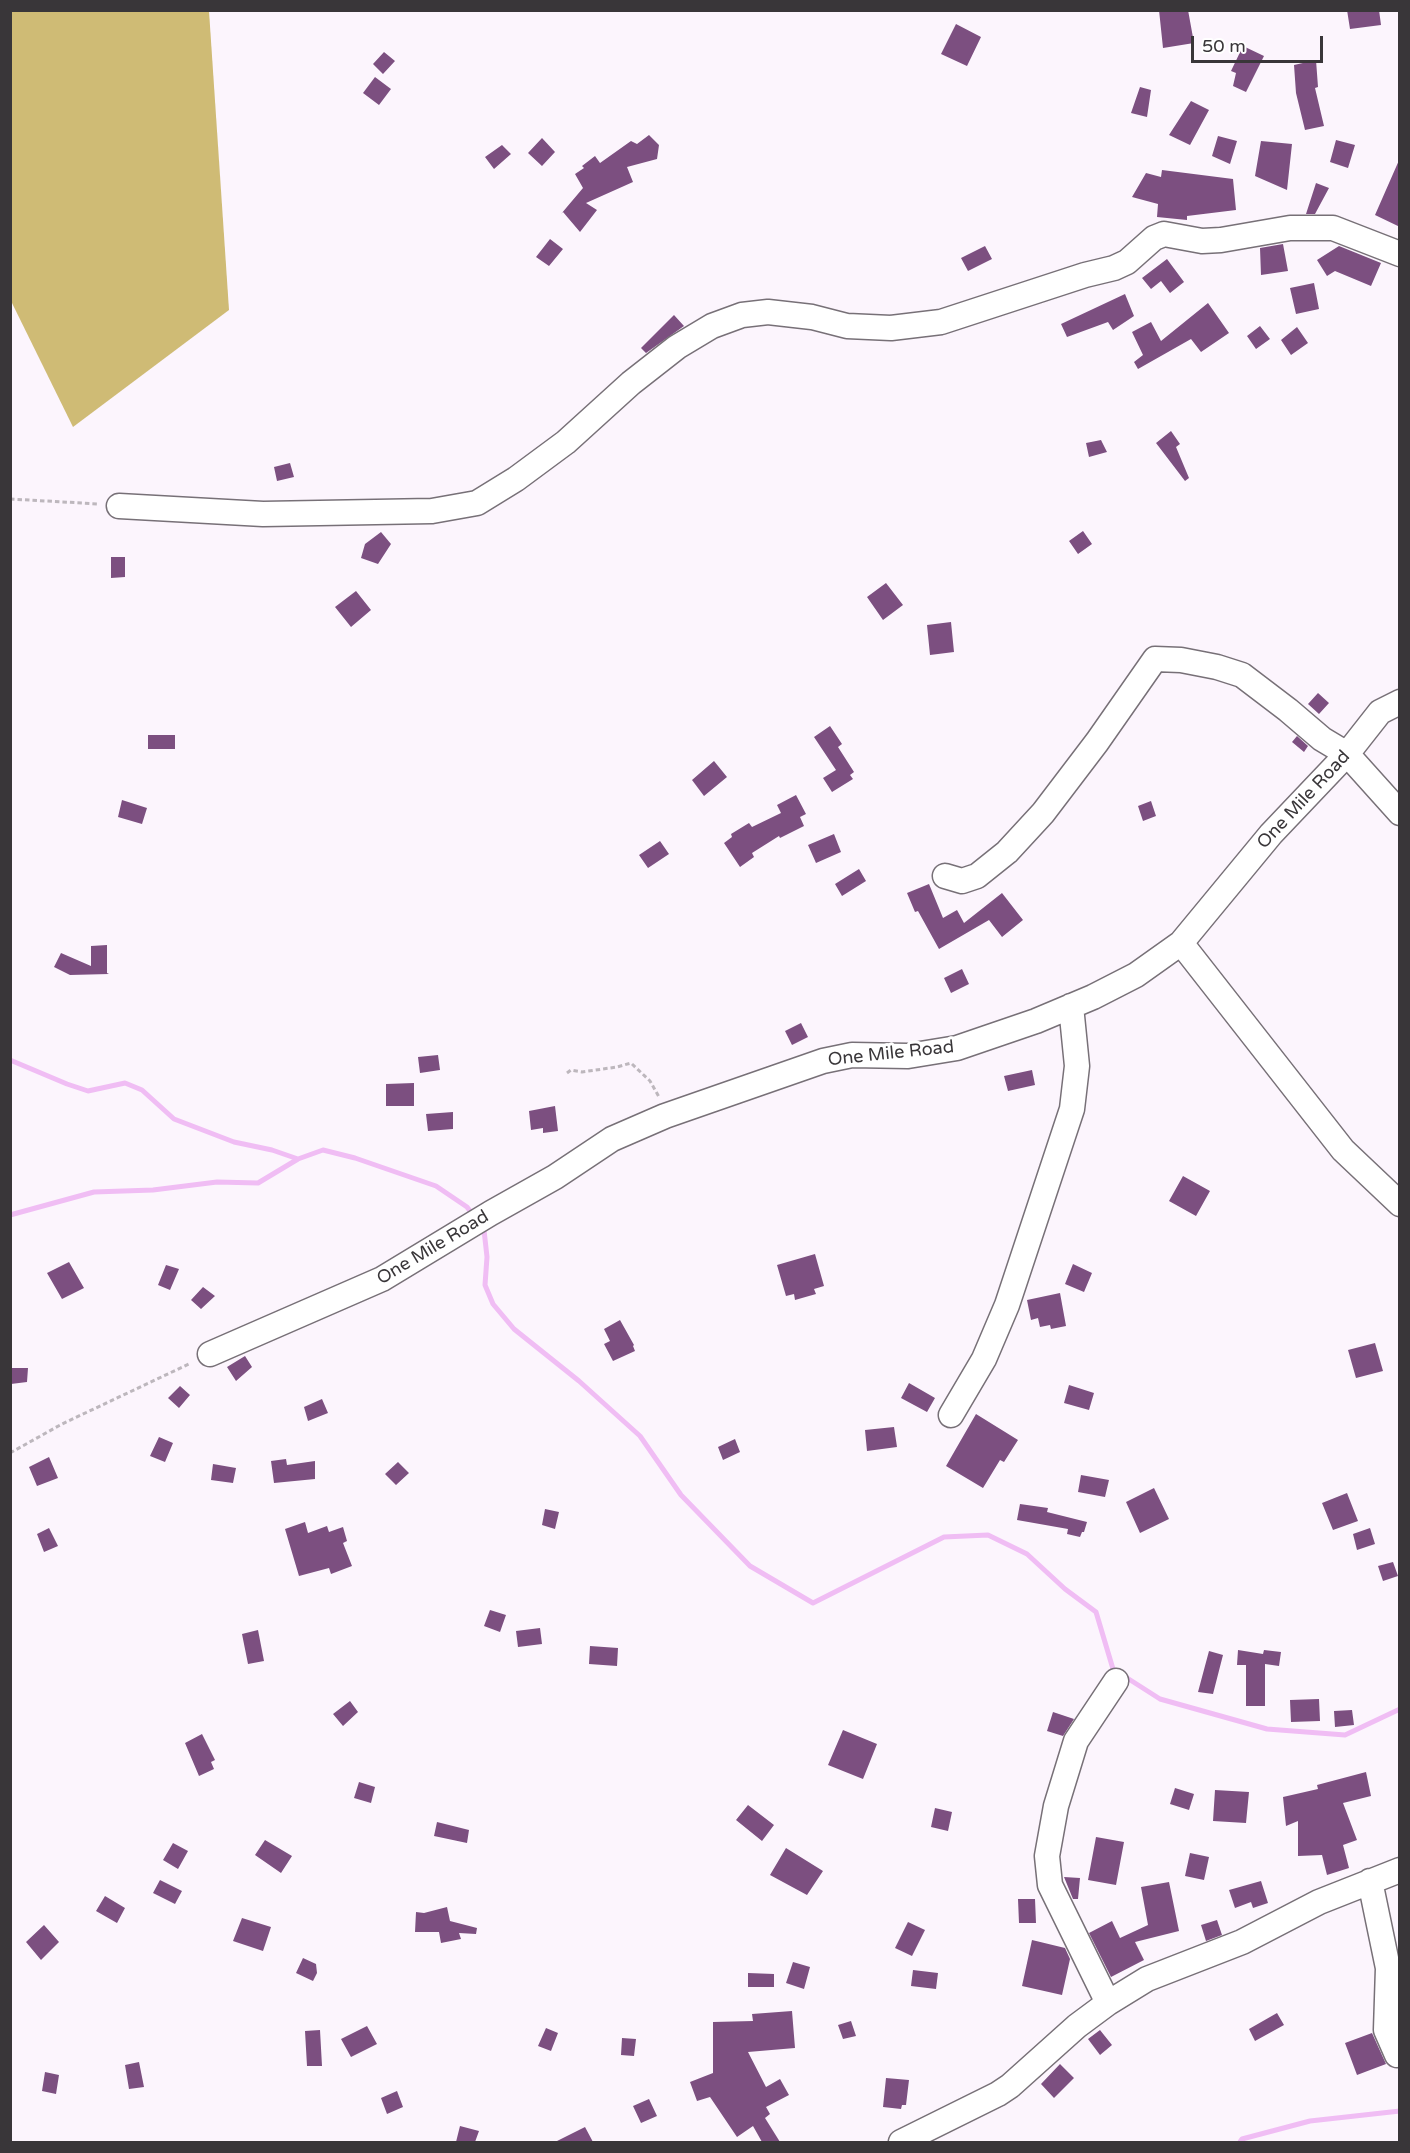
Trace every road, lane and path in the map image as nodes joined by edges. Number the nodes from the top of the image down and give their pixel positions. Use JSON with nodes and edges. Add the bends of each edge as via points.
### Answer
{"nodes":[{"id":1,"x":1400,"y":254,"type":"edge"},
{"id":2,"x":10,"y":499,"type":"edge"},
{"id":3,"x":119,"y":506,"type":"joint"},
{"id":4,"x":1400,"y":702,"type":"edge"},
{"id":5,"x":1347,"y":754,"type":"junction"},
{"id":6,"x":1400,"y":813,"type":"edge"},
{"id":7,"x":945,"y":876,"type":"dead end"},
{"id":8,"x":1182,"y":943,"type":"junction"},
{"id":9,"x":1071,"y":1006,"type":"junction"},
{"id":10,"x":567,"y":1073,"type":"dead end"},
{"id":11,"x":665,"y":1116,"type":"junction"},
{"id":12,"x":1400,"y":1204,"type":"edge"},
{"id":13,"x":210,"y":1354,"type":"joint"},
{"id":14,"x":951,"y":1415,"type":"dead end"},
{"id":15,"x":10,"y":1453,"type":"edge"},
{"id":16,"x":1116,"y":1681,"type":"dead end"},
{"id":17,"x":1400,"y":1870,"type":"edge"},
{"id":18,"x":1370,"y":1881,"type":"junction"},
{"id":19,"x":1108,"y":2003,"type":"junction"},
{"id":20,"x":1397,"y":2055,"type":"dead end"},
{"id":21,"x":901,"y":2142,"type":"edge"}],
"edges":[{"from":1,"to":3,"type":"street","via":[[1334,228],[1290,228],[1221,240],[1164,234],[1114,268],[941,322],[891,328],[847,326],[768,312],[742,315],[712,326],[677,347],[566,442],[477,503],[432,511],[263,514]]},
{"from":2,"to":3,"type":"path"},
{"from":4,"to":5,"type":"street","name":"One Mile Road","via":[[1380,712]]},
{"from":5,"to":6,"type":"street"},
{"from":5,"to":7,"type":"street","via":[[1322,739],[1242,675],[1181,660],[1155,659],[1043,813],[1007,852],[978,876],[962,881]]},
{"from":5,"to":8,"type":"street","name":"One Mile Road","via":[[1271,834]]},
{"from":8,"to":9,"type":"street","name":"One Mile Road","via":[[1136,975]]},
{"from":8,"to":12,"type":"street","via":[[1343,1150]]},
{"from":9,"to":11,"type":"street","name":"One Mile Road","via":[[957,1048],[908,1056],[852,1055],[823,1061]]},
{"from":9,"to":14,"type":"street","via":[[1077,1066],[1072,1109],[1007,1305],[984,1359]]},
{"from":10,"to":11,"type":"path","via":[[631,1063],[650,1081]]},
{"from":11,"to":13,"type":"street","name":"One Mile Road","via":[[612,1140],[382,1280]]},
{"from":13,"to":15,"type":"path"},
{"from":16,"to":19,"type":"street","via":[[1076,1741],[1056,1806],[1047,1856],[1050,1885]]},
{"from":17,"to":18,"type":"street"},
{"from":18,"to":19,"type":"street","via":[[1242,1942],[1147,1979]]},
{"from":18,"to":20,"type":"street","via":[[1388,1968],[1386,2030]]},
{"from":19,"to":21,"type":"street","via":[[1010,2086]]}]}
